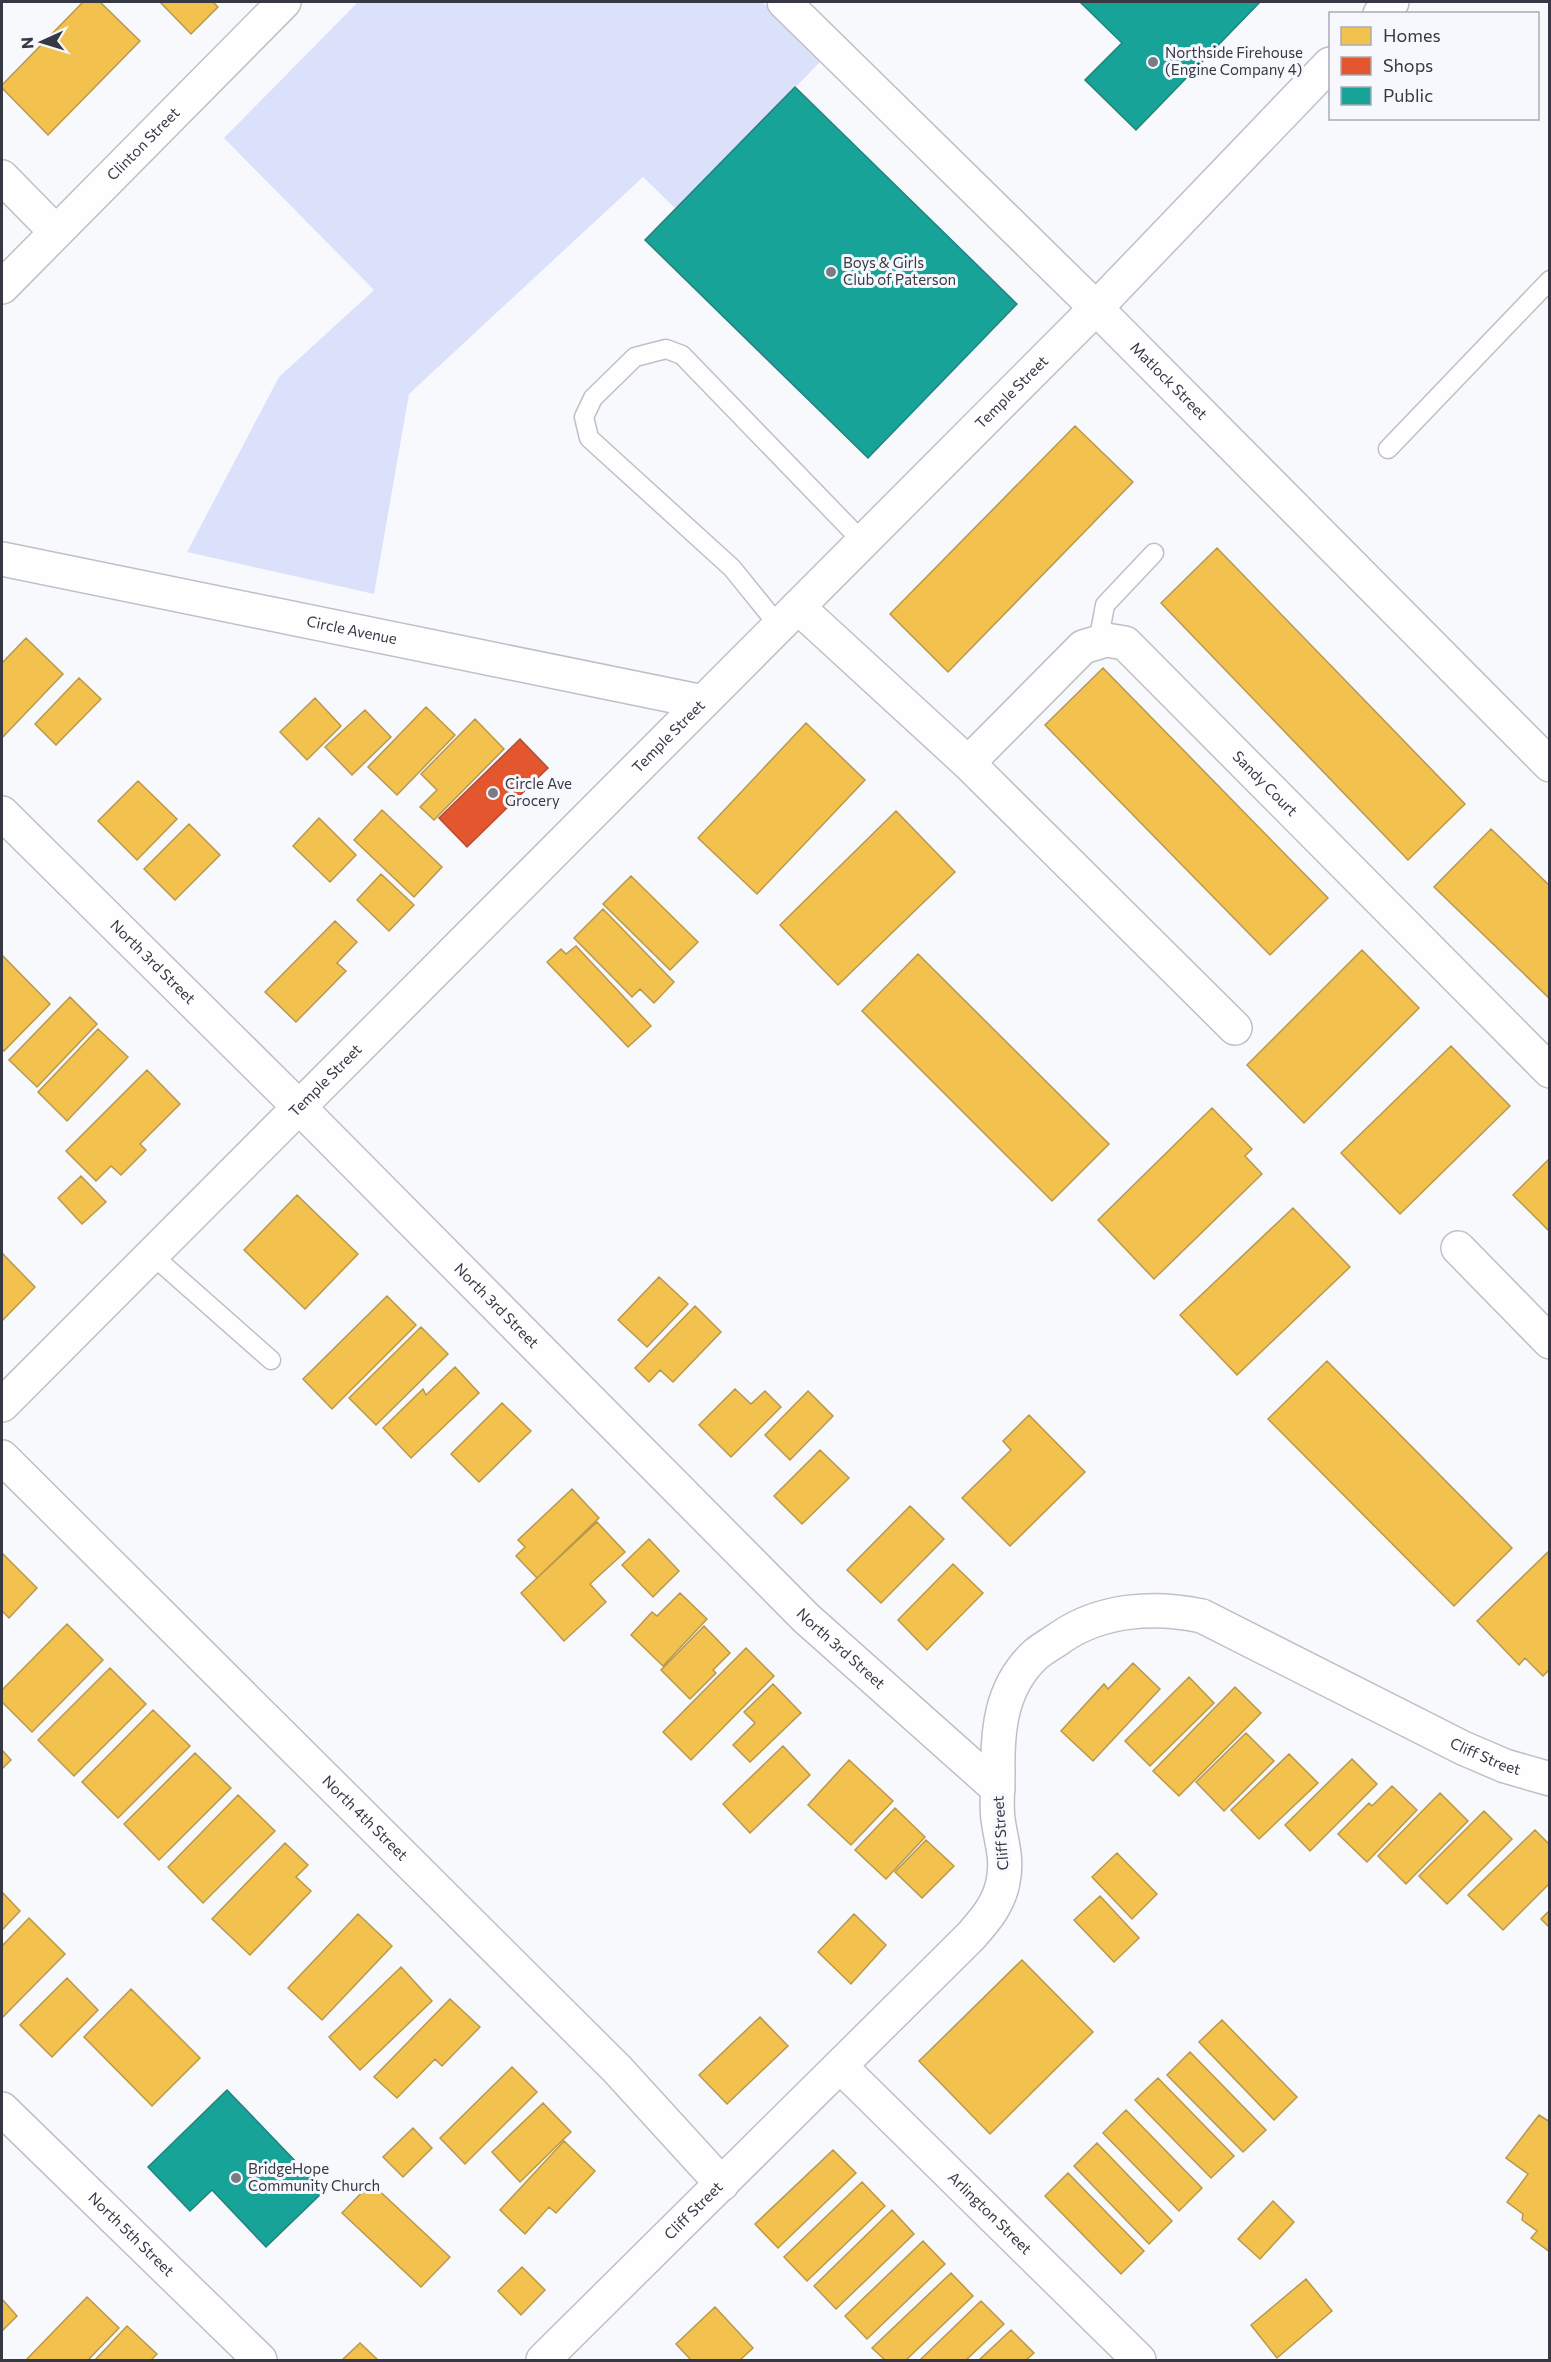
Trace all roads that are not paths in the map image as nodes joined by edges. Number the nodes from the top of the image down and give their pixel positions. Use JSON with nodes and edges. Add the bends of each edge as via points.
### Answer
{"nodes":[{"id":1,"x":284,"y":2,"type":"edge"},
{"id":2,"x":784,"y":2,"type":"edge"},
{"id":3,"x":1329,"y":65,"type":"edge"},
{"id":4,"x":2,"y":177,"type":"edge"},
{"id":5,"x":56,"y":232,"type":"junction"},
{"id":6,"x":1550,"y":280,"type":"edge"},
{"id":7,"x":2,"y":287,"type":"edge"},
{"id":8,"x":1095,"y":308,"type":"junction"},
{"id":9,"x":1388,"y":449,"type":"dead end"},
{"id":10,"x":863,"y":542,"type":"junction"},
{"id":11,"x":1154,"y":553,"type":"dead end"},
{"id":12,"x":2,"y":559,"type":"edge"},
{"id":13,"x":789,"y":616,"type":"junction"},
{"id":14,"x":1098,"y":643,"type":"junction"},
{"id":15,"x":703,"y":702,"type":"junction"},
{"id":16,"x":968,"y":762,"type":"junction"},
{"id":17,"x":1550,"y":765,"type":"edge"},
{"id":18,"x":2,"y":813,"type":"edge"},
{"id":19,"x":1235,"y":1028,"type":"dead end"},
{"id":20,"x":1550,"y":1071,"type":"edge"},
{"id":21,"x":298,"y":1106,"type":"junction"},
{"id":22,"x":1458,"y":1248,"type":"dead end"},
{"id":23,"x":151,"y":1254,"type":"junction"},
{"id":24,"x":1550,"y":1342,"type":"edge"},
{"id":25,"x":271,"y":1360,"type":"dead end"},
{"id":26,"x":2,"y":1406,"type":"edge"},
{"id":27,"x":2,"y":1457,"type":"edge"},
{"id":28,"x":1550,"y":1779,"type":"edge"},
{"id":29,"x":998,"y":1789,"type":"junction"},
{"id":30,"x":840,"y":2066,"type":"junction"},
{"id":31,"x":2,"y":2109,"type":"edge"},
{"id":32,"x":722,"y":2184,"type":"junction"},
{"id":33,"x":260,"y":2361,"type":"edge"},
{"id":34,"x":543,"y":2361,"type":"edge"},
{"id":35,"x":1139,"y":2361,"type":"edge"}],
"edges":[{"from":1,"to":5,"type":"street","name":"Clinton Street"},
{"from":2,"to":8,"type":"street","name":"Matlock Street"},
{"from":3,"to":8,"type":"street","name":"Temple Street"},
{"from":4,"to":5,"type":"street"},
{"from":5,"to":7,"type":"street","name":"Clinton Street"},
{"from":6,"to":9,"type":"lane"},
{"from":8,"to":10,"type":"street","name":"Temple Street"},
{"from":8,"to":17,"type":"street","name":"Matlock Street"},
{"from":10,"to":13,"type":"street","name":"Temple Street"},
{"from":10,"to":13,"type":"lane","via":[[682,355],[666,349],[635,357],[593,398],[584,417],[589,438]]},
{"from":11,"to":14,"type":"lane","via":[[1105,605]]},
{"from":12,"to":15,"type":"street","name":"Circle Avenue"},
{"from":13,"to":15,"type":"street","name":"Temple Street"},
{"from":13,"to":16,"type":"street"},
{"from":14,"to":16,"type":"street","via":[[1083,647]]},
{"from":14,"to":20,"type":"street","name":"Sandy Court","via":[[1125,643]]},
{"from":15,"to":21,"type":"street","name":"Temple Street"},
{"from":16,"to":19,"type":"street"},
{"from":18,"to":21,"type":"street","name":"North 3rd Street"},
{"from":21,"to":23,"type":"street","name":"Temple Street"},
{"from":21,"to":29,"type":"street","name":"North 3rd Street","via":[[806,1618]]},
{"from":22,"to":24,"type":"street"},
{"from":23,"to":25,"type":"lane"},
{"from":23,"to":26,"type":"street","name":"Temple Street"},
{"from":27,"to":32,"type":"street","name":"North 4th Street","via":[[617,2069]]},
{"from":28,"to":29,"type":"street","name":"Cliff Street","via":[[1463,1748],[1202,1616],[1177,1611],[1125,1612],[1076,1627],[1036,1654],[1010,1688],[998,1734]]},
{"from":29,"to":30,"type":"street","name":"Cliff Street","via":[[998,1819],[1006,1862],[999,1898],[971,1936]]},
{"from":30,"to":32,"type":"street","name":"Cliff Street"},
{"from":30,"to":35,"type":"street","name":"Arlington Street"},
{"from":31,"to":33,"type":"street","name":"North 5th Street"},
{"from":32,"to":34,"type":"street","name":"Cliff Street"}]}
